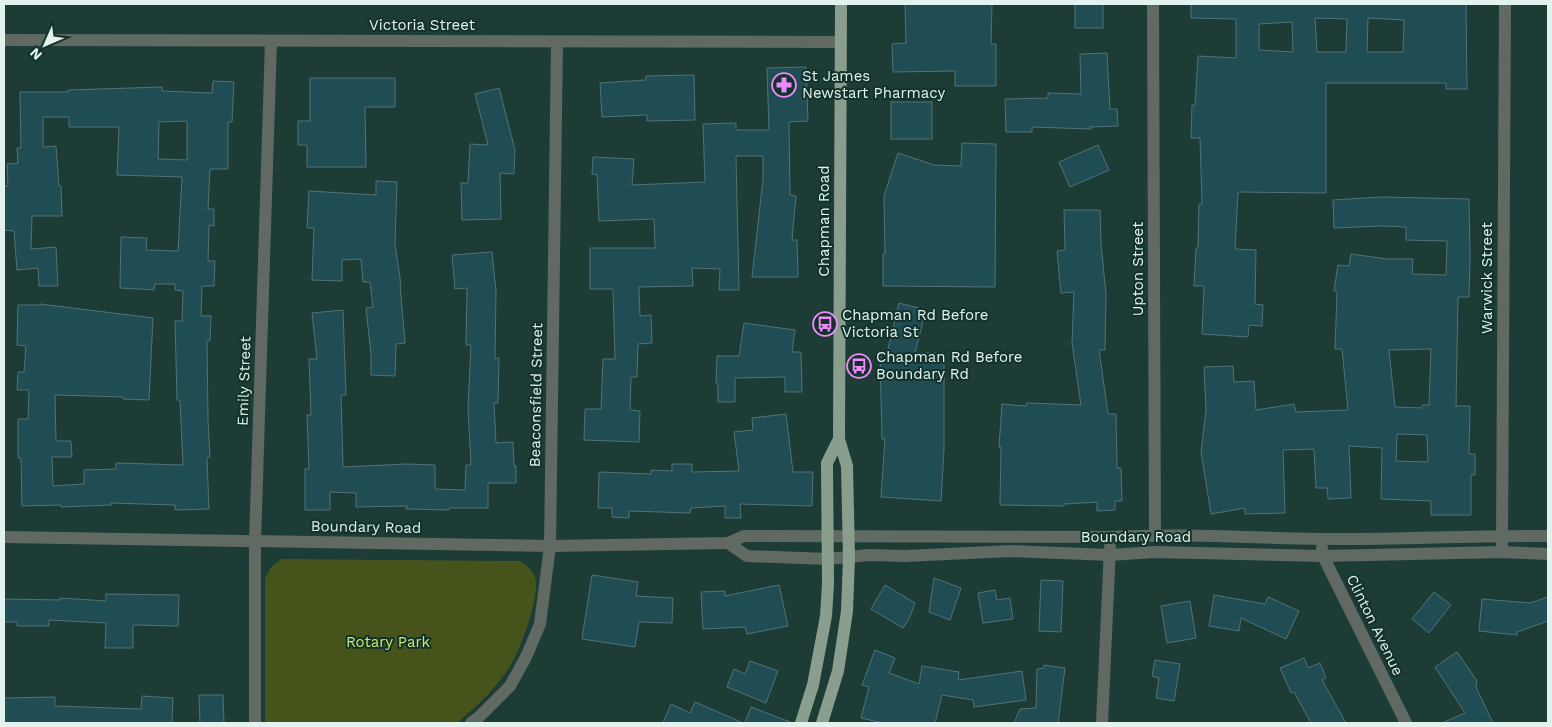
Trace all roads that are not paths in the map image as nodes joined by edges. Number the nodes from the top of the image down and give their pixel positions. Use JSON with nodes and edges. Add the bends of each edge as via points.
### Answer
{"nodes":[{"id":1,"x":841,"y":4,"type":"edge"},
{"id":2,"x":1153,"y":4,"type":"edge"},
{"id":3,"x":1505,"y":4,"type":"edge"},
{"id":4,"x":4,"y":40,"type":"edge"},
{"id":5,"x":271,"y":41,"type":"junction"},
{"id":6,"x":557,"y":42,"type":"junction"},
{"id":7,"x":840,"y":42,"type":"junction"},
{"id":8,"x":839,"y":439,"type":"junction"},
{"id":9,"x":1155,"y":535,"type":"junction"},
{"id":10,"x":1501,"y":535,"type":"junction"},
{"id":11,"x":828,"y":536,"type":"junction"},
{"id":12,"x":849,"y":536,"type":"junction"},
{"id":13,"x":1548,"y":536,"type":"edge"},
{"id":14,"x":4,"y":537,"type":"edge"},
{"id":15,"x":1111,"y":537,"type":"junction"},
{"id":16,"x":1321,"y":539,"type":"junction"},
{"id":17,"x":255,"y":542,"type":"junction"},
{"id":18,"x":728,"y":543,"type":"junction"},
{"id":19,"x":550,"y":546,"type":"junction"},
{"id":20,"x":1502,"y":552,"type":"junction"},
{"id":21,"x":1548,"y":554,"type":"edge"},
{"id":22,"x":1110,"y":555,"type":"junction"},
{"id":23,"x":1323,"y":556,"type":"junction"},
{"id":24,"x":849,"y":558,"type":"junction"},
{"id":25,"x":828,"y":559,"type":"junction"},
{"id":26,"x":255,"y":723,"type":"edge"},
{"id":27,"x":471,"y":723,"type":"edge"},
{"id":28,"x":801,"y":723,"type":"edge"},
{"id":29,"x":822,"y":723,"type":"edge"},
{"id":30,"x":1102,"y":723,"type":"edge"},
{"id":31,"x":1406,"y":723,"type":"edge"}],
"edges":[{"from":1,"to":7,"type":"main road","name":"Chapman Road"},
{"from":2,"to":9,"type":"street","name":"Upton Street"},
{"from":3,"to":10,"type":"street","name":"Warwick Street"},
{"from":4,"to":5,"type":"street","name":"Victoria Street"},
{"from":5,"to":6,"type":"street","name":"Victoria Street"},
{"from":5,"to":17,"type":"street","name":"Emily Street"},
{"from":6,"to":7,"type":"street","name":"Victoria Street"},
{"from":6,"to":19,"type":"street","name":"Beaconsfield Street"},
{"from":7,"to":8,"type":"main road","name":"Chapman Road"},
{"from":8,"to":11,"type":"main road","name":"Chapman Road","via":[[827,463]]},
{"from":8,"to":12,"type":"main road","name":"Chapman Road","via":[[847,466]]},
{"from":9,"to":15,"type":"street","name":"Boundary Road"},
{"from":9,"to":16,"type":"street","name":"Boundary Road"},
{"from":10,"to":13,"type":"street","name":"Boundary Road"},
{"from":10,"to":16,"type":"street","name":"Boundary Road"},
{"from":10,"to":20,"type":"street","name":"Warwick Street"},
{"from":11,"to":12,"type":"street","name":"Boundary Road"},
{"from":11,"to":18,"type":"street","name":"Boundary Road","via":[[744,536]]},
{"from":11,"to":25,"type":"main road","name":"Chapman Road"},
{"from":12,"to":15,"type":"street","name":"Boundary Road"},
{"from":12,"to":24,"type":"main road","name":"Chapman Road"},
{"from":14,"to":17,"type":"street","name":"Boundary Road"},
{"from":15,"to":22,"type":"street"},
{"from":16,"to":23,"type":"street","name":"Clinton Avenue"},
{"from":17,"to":19,"type":"street","name":"Boundary Road"},
{"from":17,"to":26,"type":"street","name":"Emily Street"},
{"from":18,"to":19,"type":"street","name":"Boundary Road"},
{"from":18,"to":25,"type":"street","name":"Boundary Road","via":[[746,556]]},
{"from":19,"to":27,"type":"street","name":"Beaconsfield Street","via":[[540,624],[526,657],[510,686]]},
{"from":20,"to":21,"type":"street","name":"Boundary Road"},
{"from":20,"to":23,"type":"street","name":"Boundary Road"},
{"from":22,"to":23,"type":"street","name":"Boundary Road","via":[[1155,552]]},
{"from":22,"to":24,"type":"street","name":"Boundary Road","via":[[1012,551]]},
{"from":22,"to":30,"type":"street"},
{"from":23,"to":31,"type":"street","name":"Clinton Avenue"},
{"from":24,"to":25,"type":"street","name":"Boundary Road"},
{"from":24,"to":29,"type":"main road","name":"Chapman Road","via":[[843,644]]},
{"from":25,"to":28,"type":"main road","name":"Chapman Road","via":[[826,616],[813,685]]}]}
